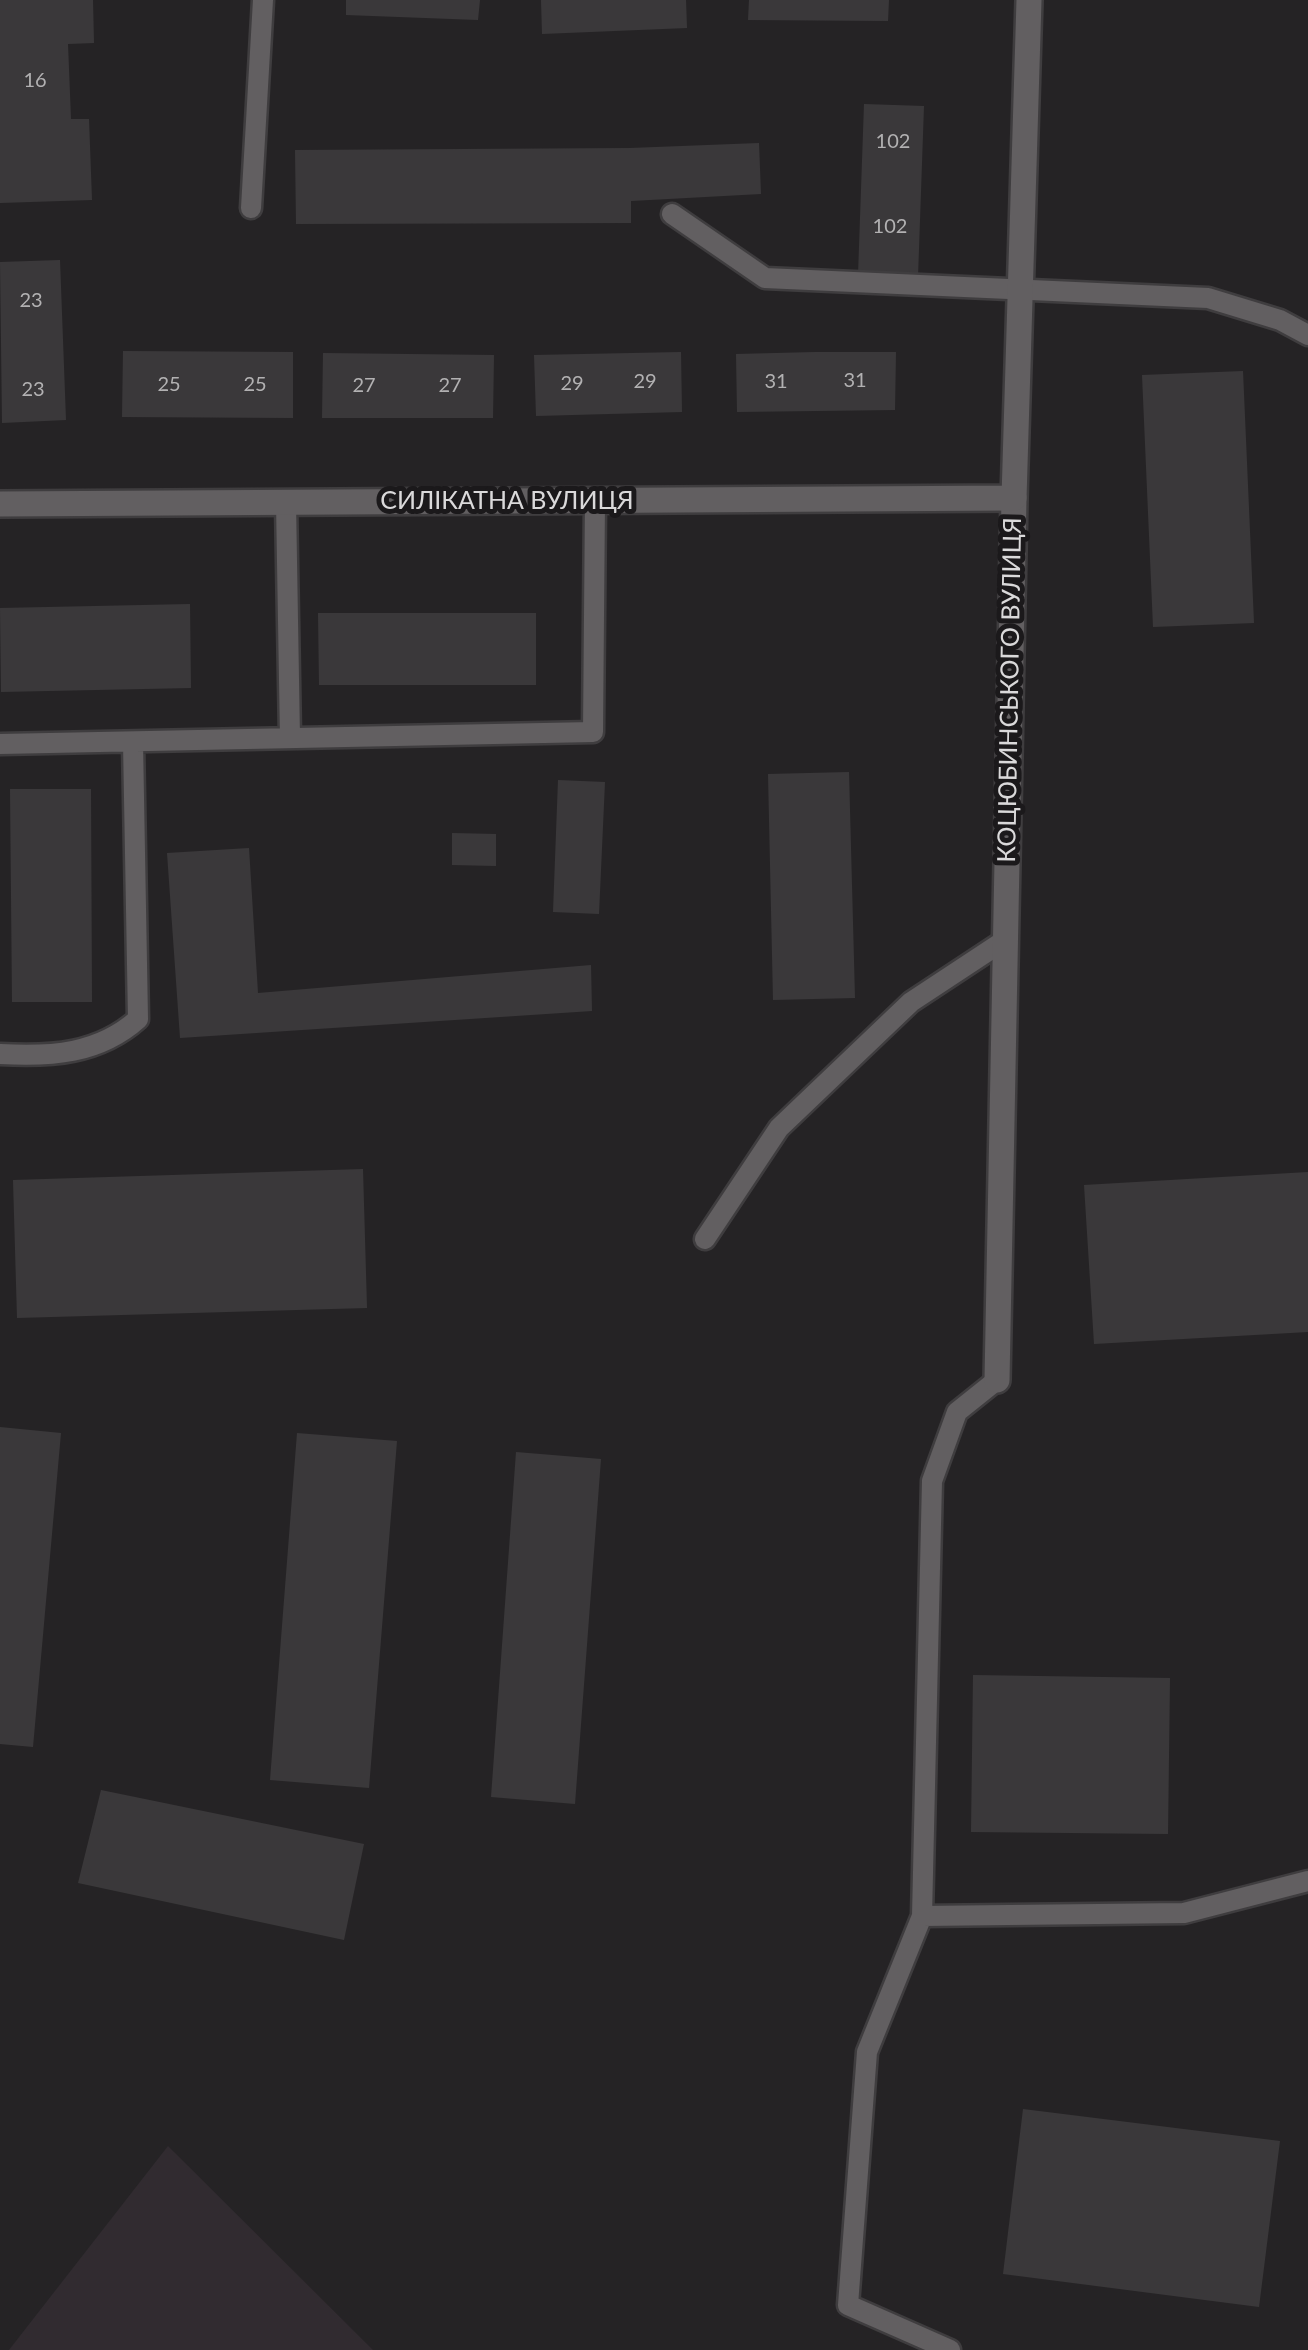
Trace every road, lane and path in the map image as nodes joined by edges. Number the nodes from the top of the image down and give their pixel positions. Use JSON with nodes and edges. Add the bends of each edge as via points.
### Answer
{"nodes":[{"id":1,"x":263,"y":0,"type":"edge"},
{"id":2,"x":1028,"y":0,"type":"edge"},
{"id":3,"x":251,"y":208,"type":"dead end"},
{"id":4,"x":672,"y":214,"type":"dead end"},
{"id":5,"x":1019,"y":290,"type":"junction"},
{"id":6,"x":1308,"y":334,"type":"edge"},
{"id":7,"x":1014,"y":498,"type":"junction"},
{"id":8,"x":595,"y":500,"type":"junction"},
{"id":9,"x":286,"y":502,"type":"junction"},
{"id":10,"x":0,"y":504,"type":"edge"},
{"id":11,"x":290,"y":738,"type":"junction"},
{"id":12,"x":134,"y":742,"type":"junction"},
{"id":13,"x":0,"y":744,"type":"edge"},
{"id":14,"x":1006,"y":940,"type":"junction"},
{"id":15,"x":0,"y":1054,"type":"edge"},
{"id":16,"x":705,"y":1239,"type":"dead end"},
{"id":17,"x":997,"y":1380,"type":"joint"},
{"id":18,"x":1308,"y":1881,"type":"edge"},
{"id":19,"x":922,"y":1916,"type":"junction"},
{"id":20,"x":950,"y":2350,"type":"edge"}],
"edges":[{"from":1,"to":3,"type":"lane"},
{"from":2,"to":5,"type":"street","name":"КОЦЮБИНСЬКОГО ВУЛИЦЯ"},
{"from":4,"to":5,"type":"lane","via":[[766,278]]},
{"from":5,"to":6,"type":"lane","via":[[1208,298]]},
{"from":5,"to":7,"type":"street","name":"КОЦЮБИНСЬКОГО ВУЛИЦЯ"},
{"from":7,"to":8,"type":"street","name":"СИЛІКАТНА ВУЛИЦЯ"},
{"from":7,"to":14,"type":"street","name":"КОЦЮБИНСЬКОГО ВУЛИЦЯ"},
{"from":8,"to":9,"type":"street","name":"СИЛІКАТНА ВУЛИЦЯ"},
{"from":8,"to":11,"type":"lane","via":[[593,732]]},
{"from":9,"to":10,"type":"street","name":"СИЛІКАТНА ВУЛИЦЯ"},
{"from":9,"to":11,"type":"lane"},
{"from":11,"to":12,"type":"lane"},
{"from":12,"to":13,"type":"lane"},
{"from":12,"to":15,"type":"lane","via":[[138,1019],[92,1048]]},
{"from":14,"to":16,"type":"lane","via":[[911,1002],[779,1128]]},
{"from":14,"to":17,"type":"street","name":"КОЦЮБИНСЬКОГО ВУЛИЦЯ"},
{"from":17,"to":19,"type":"lane","via":[[957,1412],[932,1481]]},
{"from":18,"to":19,"type":"lane","via":[[1184,1913]]},
{"from":19,"to":20,"type":"lane","via":[[867,2052],[848,2305]]}]}
